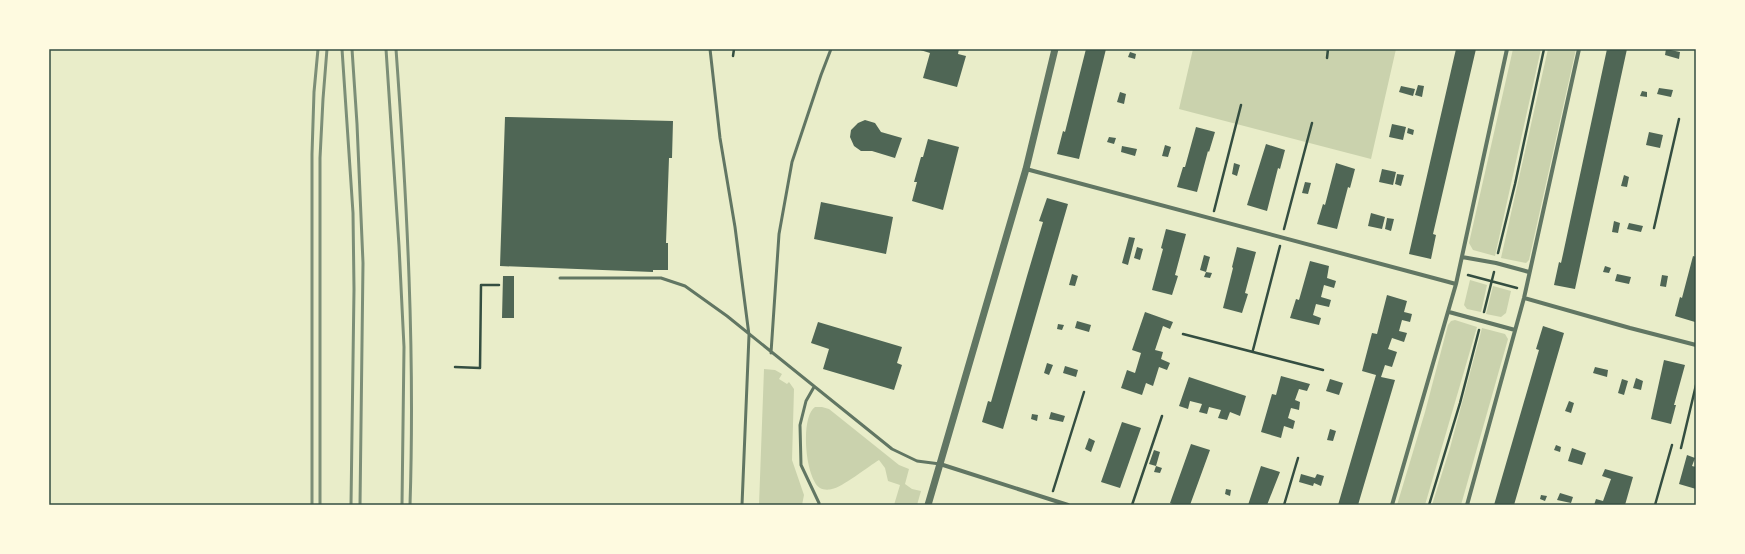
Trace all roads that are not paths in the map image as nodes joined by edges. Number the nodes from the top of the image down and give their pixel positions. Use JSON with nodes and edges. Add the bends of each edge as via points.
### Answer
{"nodes":[{"id":1,"x":710,"y":49,"type":"edge"},
{"id":2,"x":831,"y":49,"type":"edge"},
{"id":3,"x":1055,"y":49,"type":"edge"},
{"id":4,"x":1507,"y":49,"type":"edge"},
{"id":5,"x":1579,"y":49,"type":"edge"},
{"id":6,"x":1026,"y":169,"type":"junction"},
{"id":7,"x":1462,"y":257,"type":"junction"},
{"id":8,"x":1529,"y":272,"type":"junction"},
{"id":9,"x":560,"y":278,"type":"dead end"},
{"id":10,"x":1456,"y":284,"type":"junction"},
{"id":11,"x":1524,"y":298,"type":"junction"},
{"id":12,"x":1449,"y":312,"type":"junction"},
{"id":13,"x":1515,"y":330,"type":"junction"},
{"id":14,"x":749,"y":335,"type":"junction"},
{"id":15,"x":1696,"y":345,"type":"edge"},
{"id":16,"x":771,"y":353,"type":"junction"},
{"id":17,"x":814,"y":387,"type":"junction"},
{"id":18,"x":940,"y":464,"type":"junction"},
{"id":19,"x":819,"y":503,"type":"dead end"},
{"id":20,"x":742,"y":505,"type":"edge"},
{"id":21,"x":928,"y":505,"type":"edge"},
{"id":22,"x":1068,"y":505,"type":"edge"},
{"id":23,"x":1392,"y":505,"type":"edge"},
{"id":24,"x":1467,"y":505,"type":"edge"}],
"edges":[{"from":1,"to":14,"type":"lane","via":[[720,138]]},
{"from":2,"to":16,"type":"lane","via":[[792,162],[779,234]]},
{"from":3,"to":6,"type":"street"},
{"from":4,"to":7,"type":"street"},
{"from":5,"to":8,"type":"street"},
{"from":6,"to":10,"type":"street"},
{"from":6,"to":18,"type":"street"},
{"from":7,"to":8,"type":"street"},
{"from":7,"to":10,"type":"street"},
{"from":8,"to":11,"type":"street"},
{"from":9,"to":14,"type":"lane","via":[[661,278],[685,286]]},
{"from":10,"to":12,"type":"street"},
{"from":11,"to":13,"type":"street"},
{"from":11,"to":15,"type":"street"},
{"from":12,"to":13,"type":"street"},
{"from":12,"to":23,"type":"street"},
{"from":13,"to":24,"type":"street"},
{"from":14,"to":16,"type":"lane"},
{"from":14,"to":20,"type":"lane"},
{"from":16,"to":17,"type":"lane"},
{"from":17,"to":18,"type":"lane","via":[[892,449],[917,461]]},
{"from":17,"to":19,"type":"lane","via":[[806,401],[800,425],[801,465]]},
{"from":18,"to":21,"type":"street"},
{"from":18,"to":22,"type":"street"}]}
